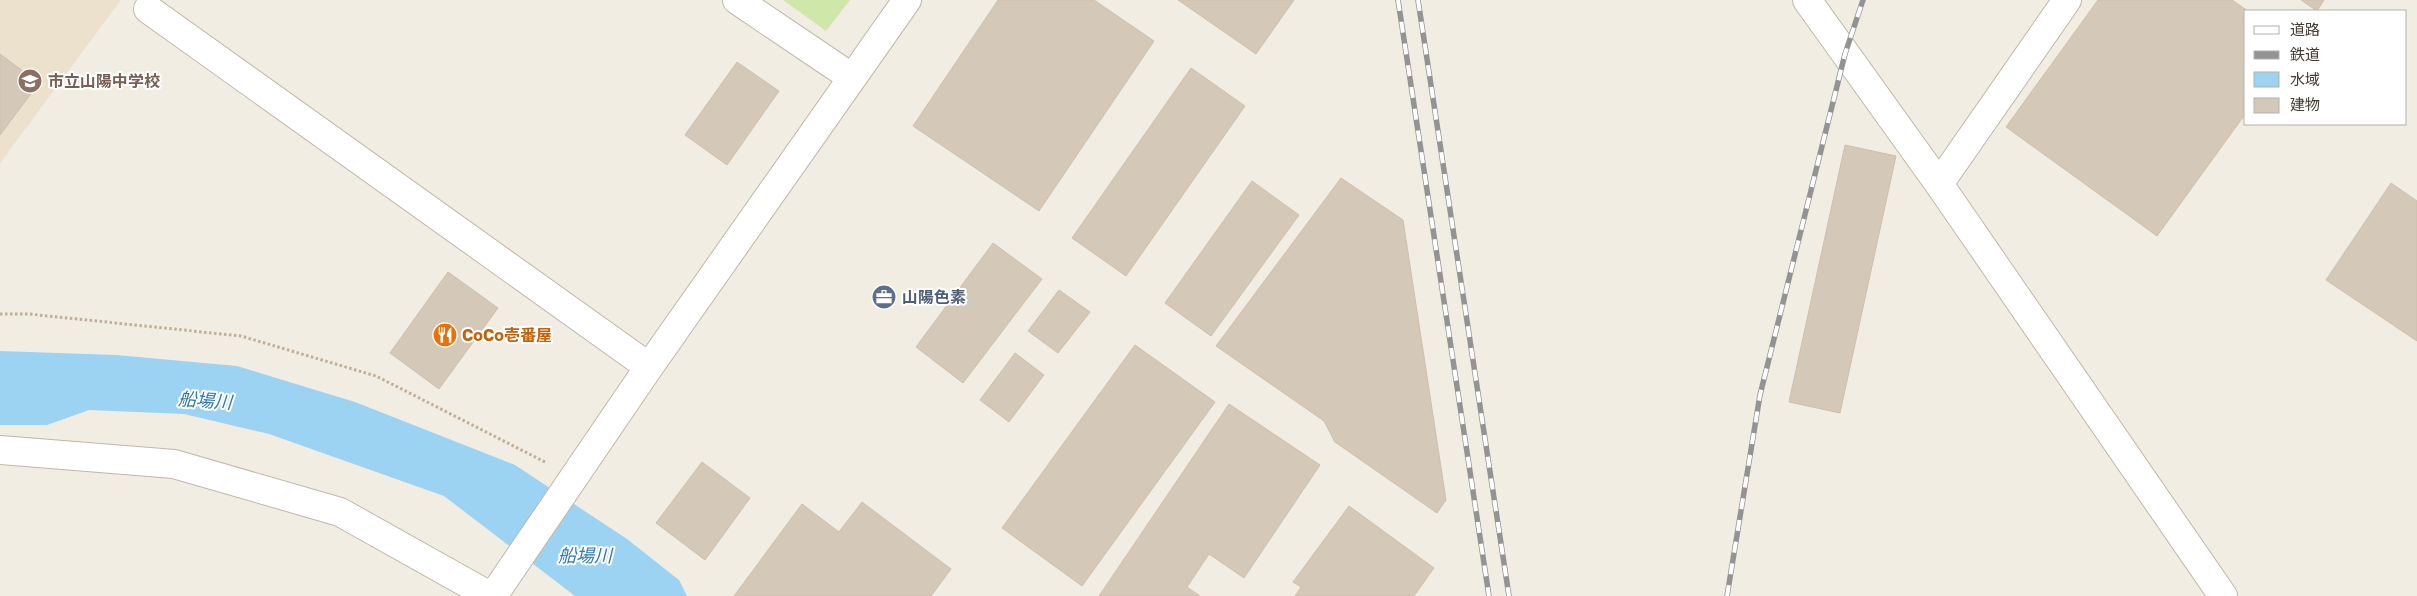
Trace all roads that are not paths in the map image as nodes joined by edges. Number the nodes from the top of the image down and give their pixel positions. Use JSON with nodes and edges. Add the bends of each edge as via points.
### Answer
{"nodes":[{"id":1,"x":737,"y":0,"type":"edge"},
{"id":2,"x":907,"y":0,"type":"edge"},
{"id":3,"x":1807,"y":0,"type":"edge"},
{"id":4,"x":2067,"y":0,"type":"edge"},
{"id":5,"x":148,"y":9,"type":"dead end"},
{"id":6,"x":851,"y":77,"type":"junction"},
{"id":7,"x":1938,"y":184,"type":"junction"},
{"id":8,"x":649,"y":367,"type":"junction"},
{"id":9,"x":0,"y":450,"type":"edge"},
{"id":10,"x":491,"y":596,"type":"edge"},
{"id":11,"x":2222,"y":596,"type":"edge"}],
"edges":[{"from":1,"to":6,"type":"street"},
{"from":2,"to":6,"type":"street"},
{"from":3,"to":7,"type":"street"},
{"from":4,"to":7,"type":"street"},
{"from":5,"to":8,"type":"street"},
{"from":6,"to":8,"type":"street"},
{"from":7,"to":11,"type":"street"},
{"from":8,"to":10,"type":"street"},
{"from":9,"to":10,"type":"street","via":[[174,464],[340,512]]}]}
